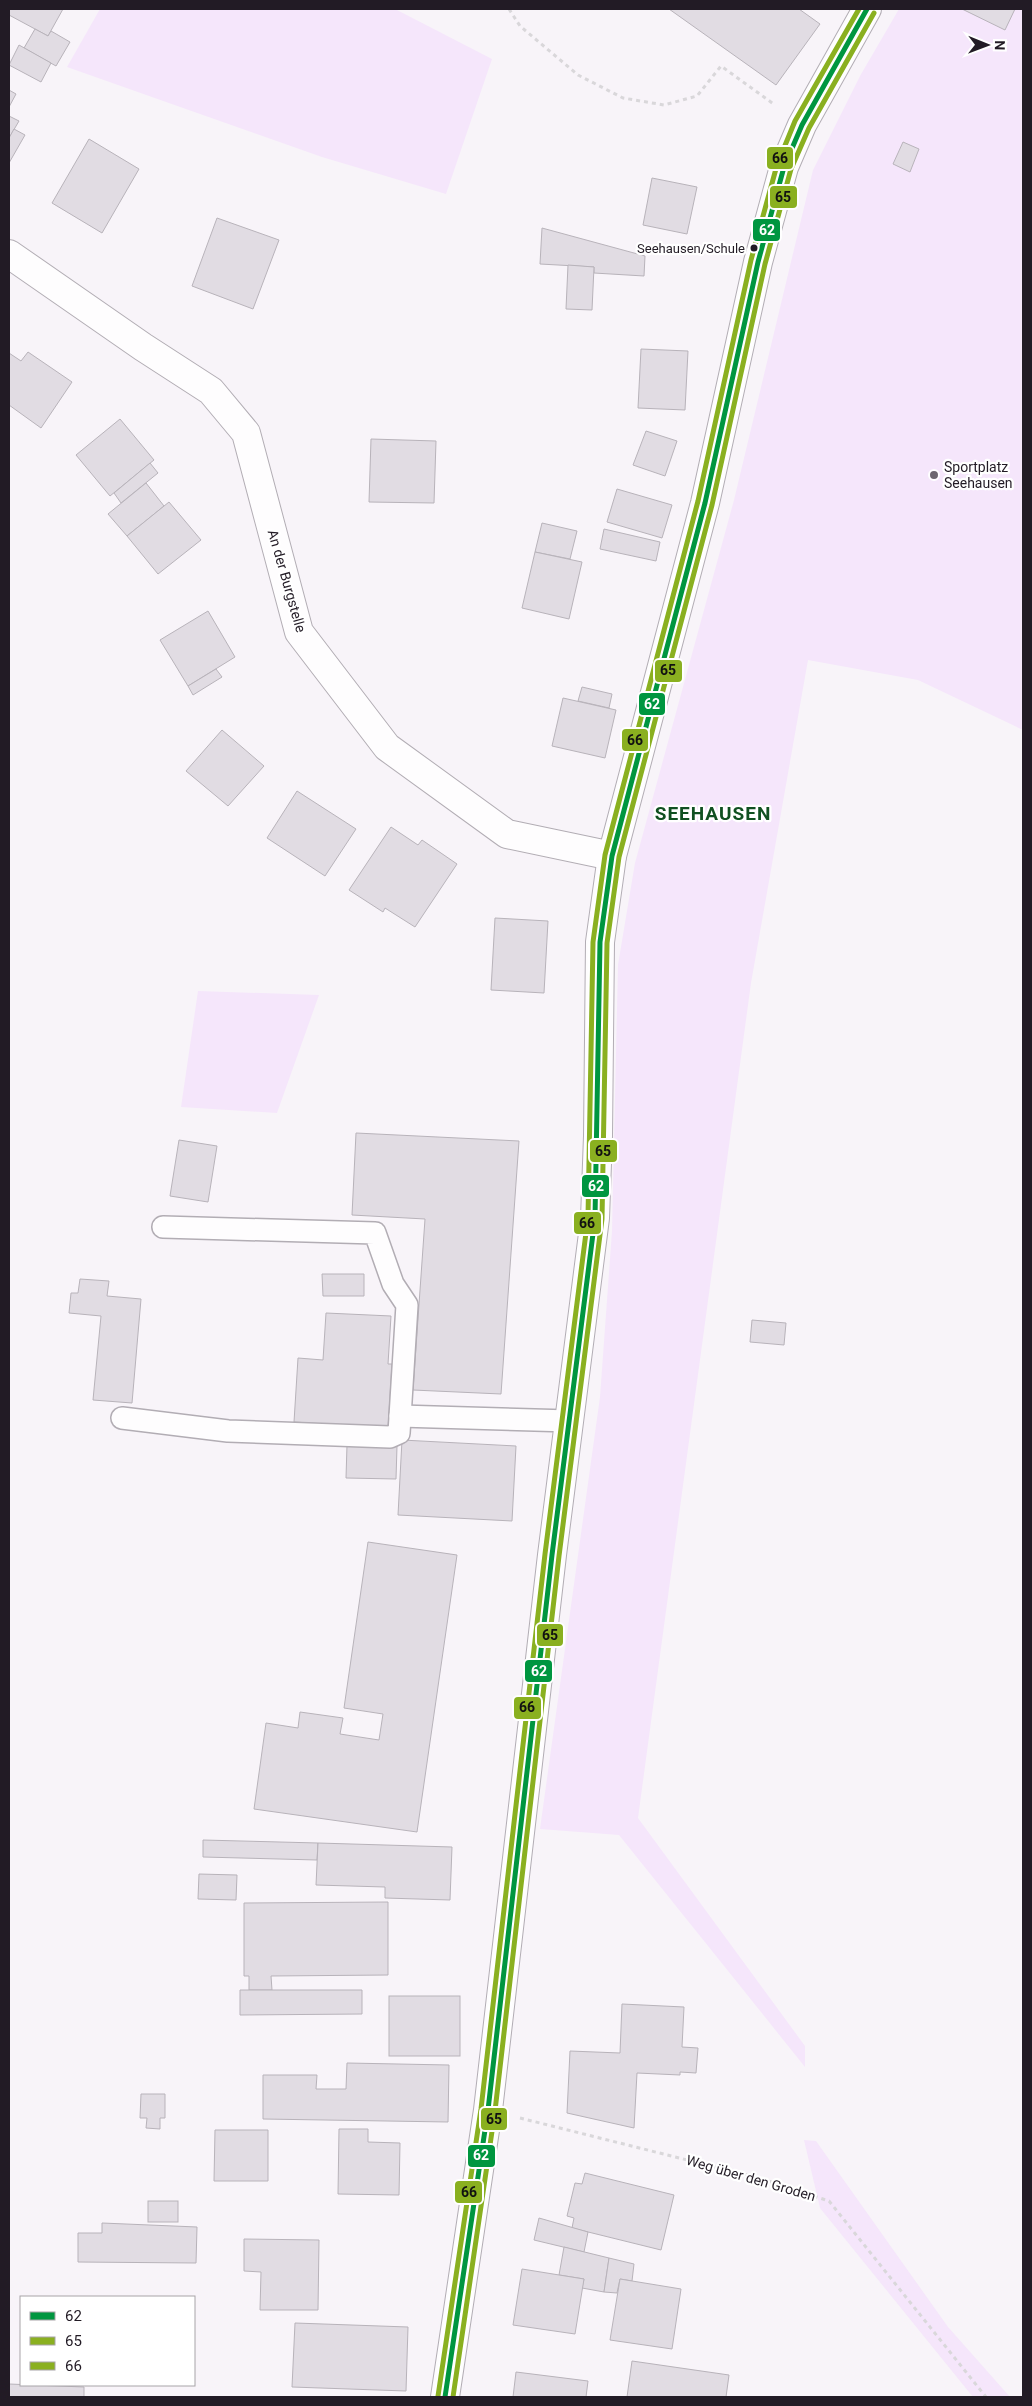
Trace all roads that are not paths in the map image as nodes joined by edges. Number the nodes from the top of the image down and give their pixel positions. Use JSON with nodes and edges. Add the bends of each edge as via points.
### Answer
{"nodes":[{"id":1,"x":867,"y":9,"type":"edge"},
{"id":2,"x":9,"y":254,"type":"edge"},
{"id":3,"x":612,"y":856,"type":"junction"},
{"id":4,"x":163,"y":1227,"type":"dead end"},
{"id":5,"x":400,"y":1416,"type":"junction"},
{"id":6,"x":122,"y":1418,"type":"dead end"},
{"id":7,"x":570,"y":1422,"type":"junction"},
{"id":8,"x":445,"y":2397,"type":"edge"}],
"edges":[{"from":1,"to":3,"type":"street","via":[[802,125],[784,167],[758,262],[705,503]]},
{"from":2,"to":3,"type":"street","name":"An der Burgstelle","via":[[143,348],[211,391],[246,433],[298,632],[387,747],[508,834]]},
{"from":3,"to":7,"type":"street","via":[[600,942],[595,1218]]},
{"from":4,"to":5,"type":"lane","via":[[374,1233],[393,1284],[406,1305]]},
{"from":5,"to":6,"type":"lane","via":[[399,1433],[390,1437],[228,1431]]},
{"from":5,"to":7,"type":"lane"},
{"from":7,"to":8,"type":"street","via":[[488,2110]]}]}
